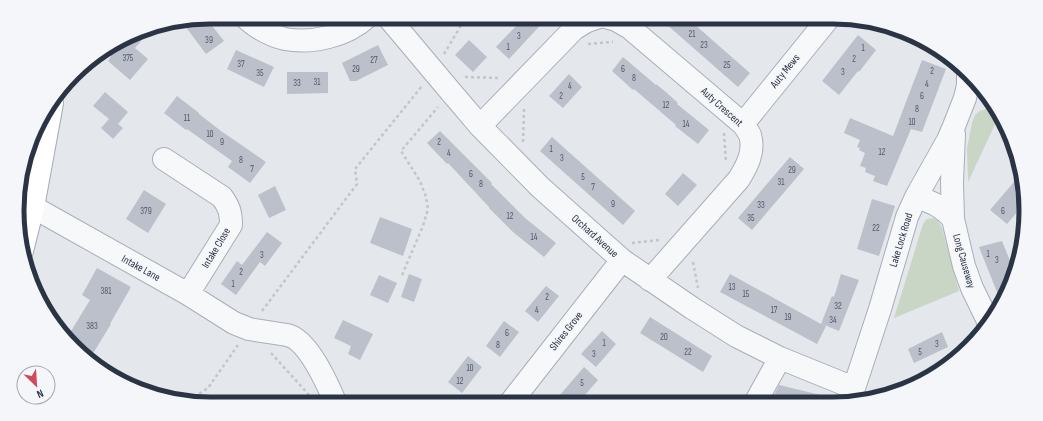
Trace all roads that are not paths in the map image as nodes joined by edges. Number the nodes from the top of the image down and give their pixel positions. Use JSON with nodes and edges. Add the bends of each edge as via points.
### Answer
{"nodes":[{"id":1,"x":252,"y":24,"type":"edge"},
{"id":2,"x":357,"y":24,"type":"edge"},
{"id":3,"x":394,"y":24,"type":"edge"},
{"id":4,"x":582,"y":24,"type":"edge"},
{"id":5,"x":623,"y":24,"type":"edge"},
{"id":6,"x":824,"y":24,"type":"edge"},
{"id":7,"x":970,"y":85,"type":"edge"},
{"id":8,"x":50,"y":116,"type":"edge"},
{"id":9,"x":743,"y":124,"type":"junction"},
{"id":10,"x":480,"y":126,"type":"junction"},
{"id":11,"x":954,"y":126,"type":"junction"},
{"id":12,"x":164,"y":159,"type":"dead end"},
{"id":13,"x":916,"y":197,"type":"junction"},
{"id":14,"x":33,"y":207,"type":"junction"},
{"id":15,"x":953,"y":219,"type":"junction"},
{"id":16,"x":26,"y":235,"type":"edge"},
{"id":17,"x":622,"y":260,"type":"junction"},
{"id":18,"x":650,"y":280,"type":"junction"},
{"id":19,"x":188,"y":294,"type":"junction"},
{"id":20,"x":986,"y":317,"type":"edge"},
{"id":21,"x":780,"y":358,"type":"junction"},
{"id":22,"x":851,"y":395,"type":"edge"},
{"id":23,"x":333,"y":397,"type":"edge"},
{"id":24,"x":515,"y":397,"type":"edge"},
{"id":25,"x":758,"y":397,"type":"edge"}],
"edges":[{"from":1,"to":2,"type":"street","via":[[285,39],[311,40],[329,37]]},
{"from":3,"to":10,"type":"street","name":"Orchard Avenue"},
{"from":4,"to":10,"type":"street","via":[[574,29]]},
{"from":5,"to":9,"type":"street","name":"Auty Crescent"},
{"from":6,"to":9,"type":"street","name":"Auty Mews"},
{"from":7,"to":11,"type":"street","name":"Lake Lock Road"},
{"from":8,"to":14,"type":"main road"},
{"from":9,"to":18,"type":"street","name":"Auty Crescent","via":[[752,143],[746,168]]},
{"from":10,"to":17,"type":"street","name":"Orchard Avenue","via":[[540,187]]},
{"from":11,"to":13,"type":"street","name":"Lake Lock Road"},
{"from":11,"to":15,"type":"street","name":"Long Causeway"},
{"from":12,"to":19,"type":"street","name":"Intake Close","via":[[222,197],[231,215],[231,225]]},
{"from":13,"to":15,"type":"street","name":"Long Causeway","via":[[930,201],[947,211]]},
{"from":13,"to":22,"type":"street","name":"Lake Lock Road","via":[[907,217]]},
{"from":14,"to":16,"type":"main road"},
{"from":14,"to":19,"type":"street","name":"Intake Lane"},
{"from":15,"to":20,"type":"street","name":"Long Causeway","via":[[966,273]]},
{"from":17,"to":18,"type":"street","name":"Orchard Avenue"},
{"from":17,"to":24,"type":"street","name":"Shires Grove"},
{"from":18,"to":21,"type":"street","name":"Orchard Avenue","via":[[736,336]]},
{"from":19,"to":23,"type":"street","name":"Intake Lane","via":[[234,323],[249,329],[295,338],[314,361]]},
{"from":21,"to":22,"type":"street","name":"Orchard Avenue"},
{"from":21,"to":25,"type":"street"}]}
